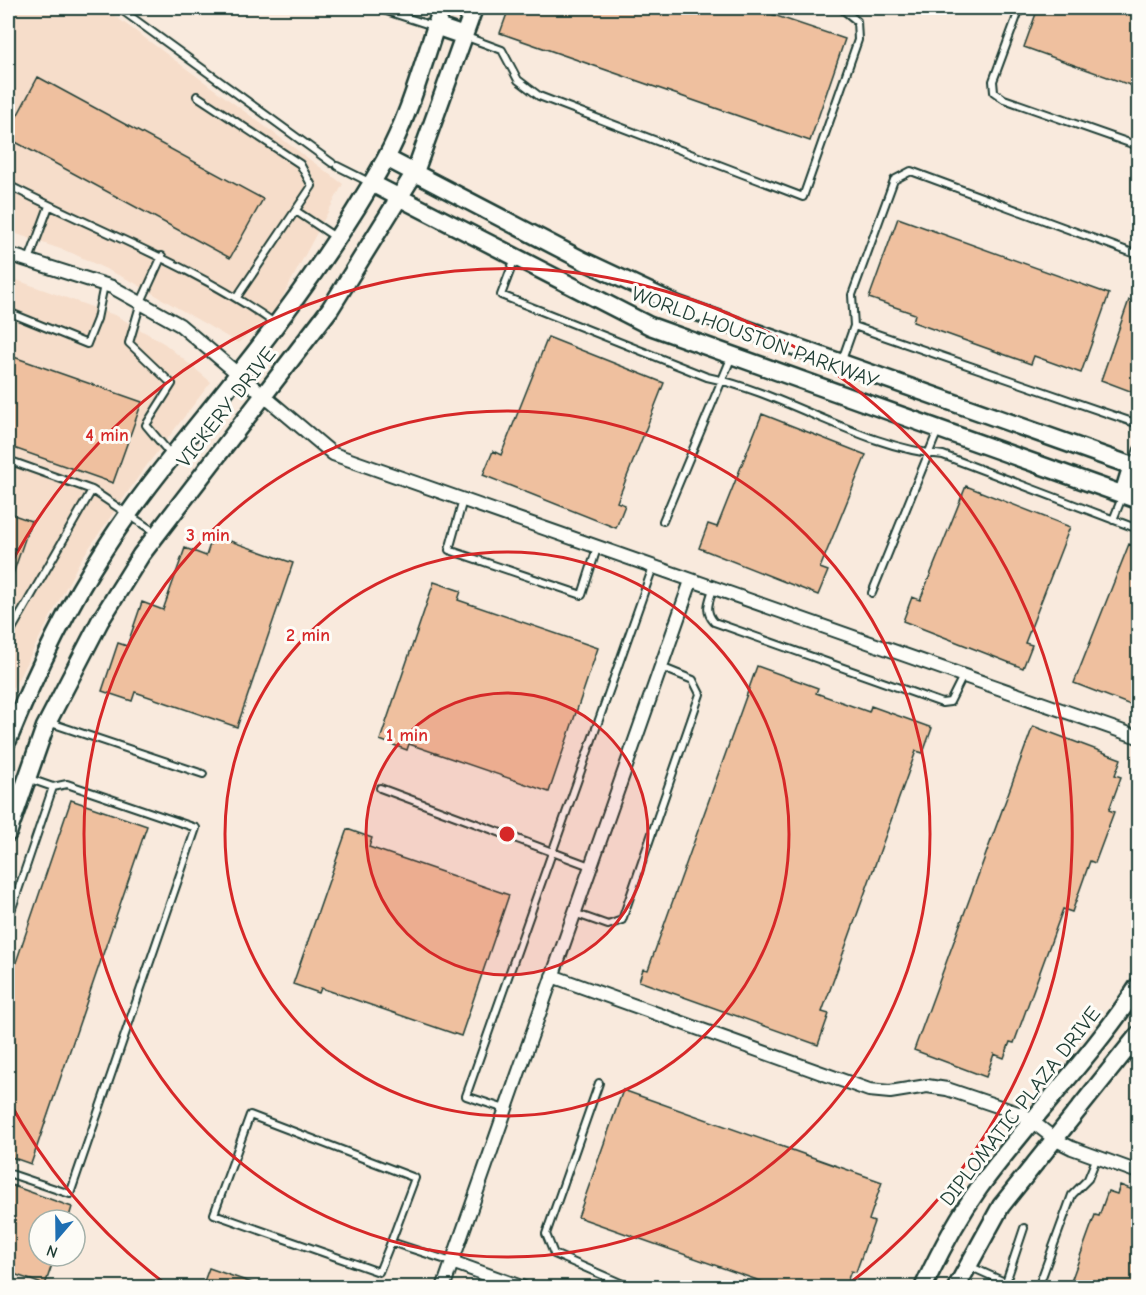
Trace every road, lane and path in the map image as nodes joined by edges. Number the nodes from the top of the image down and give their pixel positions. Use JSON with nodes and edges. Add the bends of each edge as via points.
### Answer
{"nodes":[{"id":1,"x":119,"y":8,"type":"edge"},
{"id":2,"x":376,"y":8,"type":"edge"},
{"id":3,"x":442,"y":8,"type":"edge"},
{"id":4,"x":474,"y":8,"type":"edge"},
{"id":5,"x":841,"y":8,"type":"edge"},
{"id":6,"x":1020,"y":8,"type":"edge"},
{"id":7,"x":391,"y":10,"type":"edge"},
{"id":8,"x":435,"y":26,"type":"junction"},
{"id":9,"x":464,"y":36,"type":"junction"},
{"id":10,"x":196,"y":96,"type":"dead end"},
{"id":11,"x":1138,"y":146,"type":"edge"},
{"id":12,"x":386,"y":158,"type":"junction"},
{"id":13,"x":415,"y":172,"type":"junction"},
{"id":14,"x":371,"y":183,"type":"junction"},
{"id":15,"x":8,"y":185,"type":"edge"},
{"id":16,"x":400,"y":197,"type":"junction"},
{"id":17,"x":49,"y":206,"type":"junction"},
{"id":18,"x":296,"y":211,"type":"junction"},
{"id":19,"x":337,"y":238,"type":"junction"},
{"id":20,"x":8,"y":254,"type":"edge"},
{"id":21,"x":1138,"y":255,"type":"edge"},
{"id":22,"x":162,"y":256,"type":"junction"},
{"id":23,"x":515,"y":257,"type":"junction"},
{"id":24,"x":29,"y":260,"type":"junction"},
{"id":25,"x":584,"y":261,"type":"junction"},
{"id":26,"x":104,"y":284,"type":"junction"},
{"id":27,"x":572,"y":287,"type":"junction"},
{"id":28,"x":237,"y":297,"type":"junction"},
{"id":29,"x":141,"y":302,"type":"junction"},
{"id":30,"x":8,"y":312,"type":"edge"},
{"id":31,"x":276,"y":325,"type":"junction"},
{"id":32,"x":854,"y":326,"type":"junction"},
{"id":33,"x":741,"y":329,"type":"junction"},
{"id":34,"x":732,"y":355,"type":"junction"},
{"id":35,"x":840,"y":363,"type":"junction"},
{"id":36,"x":239,"y":374,"type":"junction"},
{"id":37,"x":723,"y":380,"type":"junction"},
{"id":38,"x":263,"y":395,"type":"junction"},
{"id":39,"x":948,"y":401,"type":"junction"},
{"id":40,"x":1138,"y":424,"type":"edge"},
{"id":41,"x":939,"y":429,"type":"junction"},
{"id":42,"x":1138,"y":449,"type":"edge"},
{"id":43,"x":929,"y":454,"type":"junction"},
{"id":44,"x":172,"y":456,"type":"junction"},
{"id":45,"x":8,"y":460,"type":"edge"},
{"id":46,"x":1135,"y":466,"type":"edge"},
{"id":47,"x":92,"y":490,"type":"junction"},
{"id":48,"x":1131,"y":497,"type":"edge"},
{"id":49,"x":463,"y":500,"type":"junction"},
{"id":50,"x":128,"y":515,"type":"junction"},
{"id":51,"x":1113,"y":520,"type":"junction"},
{"id":52,"x":663,"y":521,"type":"dead end"},
{"id":53,"x":1138,"y":529,"type":"edge"},
{"id":54,"x":157,"y":534,"type":"junction"},
{"id":55,"x":597,"y":548,"type":"junction"},
{"id":56,"x":653,"y":567,"type":"junction"},
{"id":57,"x":691,"y":581,"type":"junction"},
{"id":58,"x":713,"y":588,"type":"junction"},
{"id":59,"x":872,"y":593,"type":"dead end"},
{"id":60,"x":8,"y":636,"type":"edge"},
{"id":61,"x":661,"y":668,"type":"junction"},
{"id":62,"x":963,"y":676,"type":"junction"},
{"id":63,"x":47,"y":722,"type":"junction"},
{"id":64,"x":9,"y":730,"type":"edge"},
{"id":65,"x":1138,"y":737,"type":"edge"},
{"id":66,"x":203,"y":774,"type":"dead end"},
{"id":67,"x":27,"y":778,"type":"junction"},
{"id":68,"x":53,"y":787,"type":"junction"},
{"id":69,"x":380,"y":788,"type":"dead end"},
{"id":70,"x":8,"y":833,"type":"edge"},
{"id":71,"x":552,"y":853,"type":"junction"},
{"id":72,"x":591,"y":866,"type":"junction"},
{"id":73,"x":574,"y":913,"type":"junction"},
{"id":74,"x":8,"y":920,"type":"edge"},
{"id":75,"x":552,"y":976,"type":"junction"},
{"id":76,"x":1138,"y":986,"type":"edge"},
{"id":77,"x":1138,"y":1035,"type":"edge"},
{"id":78,"x":599,"y":1083,"type":"dead end"},
{"id":79,"x":505,"y":1109,"type":"junction"},
{"id":80,"x":1034,"y":1122,"type":"junction"},
{"id":81,"x":1056,"y":1140,"type":"junction"},
{"id":82,"x":1097,"y":1157,"type":"junction"},
{"id":83,"x":1138,"y":1172,"type":"edge"},
{"id":84,"x":8,"y":1173,"type":"edge"},
{"id":85,"x":1024,"y":1228,"type":"dead end"},
{"id":86,"x":391,"y":1242,"type":"junction"},
{"id":87,"x":452,"y":1262,"type":"junction"},
{"id":88,"x":967,"y":1265,"type":"junction"},
{"id":89,"x":493,"y":1282,"type":"edge"},
{"id":90,"x":1005,"y":1285,"type":"edge"},
{"id":91,"x":443,"y":1287,"type":"edge"},
{"id":92,"x":524,"y":1287,"type":"edge"},
{"id":93,"x":632,"y":1287,"type":"edge"},
{"id":94,"x":923,"y":1287,"type":"edge"},
{"id":95,"x":956,"y":1287,"type":"edge"},
{"id":96,"x":1018,"y":1287,"type":"edge"},
{"id":97,"x":1038,"y":1287,"type":"edge"}],
"edges":[{"from":1,"to":14,"type":"lane","via":[[335,164]]},
{"from":2,"to":7,"type":"lane"},
{"from":3,"to":8,"type":"street","name":"VICKERY DRIVE"},
{"from":4,"to":9,"type":"street","name":"VICKERY DRIVE"},
{"from":5,"to":9,"type":"lane","via":[[857,21],[858,40],[803,197],[539,96],[518,80],[502,50]]},
{"from":6,"to":11,"type":"lane","via":[[993,81],[994,92],[1004,99]]},
{"from":7,"to":8,"type":"lane"},
{"from":8,"to":9,"type":"street"},
{"from":8,"to":12,"type":"street","name":"VICKERY DRIVE","via":[[410,104]]},
{"from":9,"to":13,"type":"street","name":"VICKERY DRIVE"},
{"from":10,"to":18,"type":"lane","via":[[300,164],[312,186]]},
{"from":12,"to":13,"type":"street","name":"WORLD HOUSTON PARKWAY"},
{"from":12,"to":14,"type":"street","name":"VICKERY DRIVE"},
{"from":13,"to":16,"type":"street","name":"VICKERY DRIVE"},
{"from":13,"to":25,"type":"street","name":"WORLD HOUSTON PARKWAY"},
{"from":14,"to":16,"type":"street","name":"WORLD HOUSTON PARKWAY"},
{"from":14,"to":19,"type":"street","name":"VICKERY DRIVE"},
{"from":15,"to":17,"type":"lane"},
{"from":16,"to":23,"type":"street","name":"WORLD HOUSTON PARKWAY"},
{"from":16,"to":38,"type":"street","name":"VICKERY DRIVE","via":[[330,309]]},
{"from":17,"to":22,"type":"lane"},
{"from":17,"to":24,"type":"lane"},
{"from":18,"to":19,"type":"lane"},
{"from":18,"to":28,"type":"lane"},
{"from":19,"to":31,"type":"street","name":"VICKERY DRIVE"},
{"from":20,"to":24,"type":"street"},
{"from":21,"to":32,"type":"lane","via":[[911,171],[894,180],[852,295]]},
{"from":22,"to":28,"type":"lane"},
{"from":22,"to":29,"type":"lane"},
{"from":23,"to":27,"type":"street","name":"WORLD HOUSTON PARKWAY"},
{"from":23,"to":37,"type":"lane","via":[[501,295]]},
{"from":24,"to":26,"type":"street"},
{"from":25,"to":27,"type":"street"},
{"from":25,"to":33,"type":"street","name":"WORLD HOUSTON PARKWAY","via":[[634,286]]},
{"from":26,"to":29,"type":"street"},
{"from":26,"to":30,"type":"lane","via":[[87,344]]},
{"from":27,"to":34,"type":"street","name":"WORLD HOUSTON PARKWAY","via":[[651,326]]},
{"from":28,"to":31,"type":"lane"},
{"from":29,"to":36,"type":"street","via":[[180,325]]},
{"from":29,"to":44,"type":"lane","via":[[129,343],[172,384],[146,425]]},
{"from":31,"to":36,"type":"street","name":"VICKERY DRIVE"},
{"from":32,"to":35,"type":"lane"},
{"from":32,"to":40,"type":"lane"},
{"from":33,"to":34,"type":"street"},
{"from":33,"to":35,"type":"street","name":"WORLD HOUSTON PARKWAY"},
{"from":34,"to":37,"type":"lane"},
{"from":34,"to":41,"type":"street","name":"WORLD HOUSTON PARKWAY"},
{"from":35,"to":39,"type":"street","name":"WORLD HOUSTON PARKWAY"},
{"from":36,"to":38,"type":"street"},
{"from":36,"to":44,"type":"street","name":"VICKERY DRIVE"},
{"from":37,"to":43,"type":"lane","via":[[908,452]]},
{"from":37,"to":52,"type":"lane"},
{"from":38,"to":49,"type":"street","via":[[333,454]]},
{"from":38,"to":54,"type":"street","name":"VICKERY DRIVE"},
{"from":39,"to":41,"type":"street"},
{"from":39,"to":46,"type":"street","name":"WORLD HOUSTON PARKWAY"},
{"from":41,"to":43,"type":"lane"},
{"from":41,"to":48,"type":"street","name":"WORLD HOUSTON PARKWAY"},
{"from":42,"to":46,"type":"lane"},
{"from":43,"to":51,"type":"lane","via":[[943,455]]},
{"from":43,"to":59,"type":"lane"},
{"from":44,"to":50,"type":"street","name":"VICKERY DRIVE"},
{"from":45,"to":47,"type":"lane"},
{"from":46,"to":48,"type":"street"},
{"from":47,"to":50,"type":"lane"},
{"from":47,"to":60,"type":"lane"},
{"from":48,"to":51,"type":"lane"},
{"from":49,"to":55,"type":"street"},
{"from":49,"to":55,"type":"lane","via":[[448,550],[582,595]]},
{"from":50,"to":54,"type":"lane"},
{"from":50,"to":64,"type":"street","name":"VICKERY DRIVE","via":[[57,629]]},
{"from":51,"to":53,"type":"lane"},
{"from":54,"to":63,"type":"street","name":"VICKERY DRIVE","via":[[100,621]]},
{"from":55,"to":56,"type":"street"},
{"from":56,"to":57,"type":"street"},
{"from":56,"to":71,"type":"lane"},
{"from":57,"to":58,"type":"street"},
{"from":57,"to":61,"type":"street"},
{"from":58,"to":62,"type":"street"},
{"from":58,"to":62,"type":"lane","via":[[707,608],[714,622],[942,703],[950,702]]},
{"from":61,"to":72,"type":"street"},
{"from":61,"to":73,"type":"lane","via":[[693,681],[700,694],[622,920],[608,925]]},
{"from":62,"to":65,"type":"street"},
{"from":63,"to":66,"type":"lane"},
{"from":63,"to":67,"type":"street","name":"VICKERY DRIVE"},
{"from":67,"to":68,"type":"lane"},
{"from":67,"to":70,"type":"street","name":"VICKERY DRIVE"},
{"from":68,"to":74,"type":"lane"},
{"from":68,"to":84,"type":"lane","via":[[67,784],[196,828],[70,1194]]},
{"from":69,"to":71,"type":"lane"},
{"from":71,"to":72,"type":"lane"},
{"from":71,"to":79,"type":"lane","via":[[466,1096]]},
{"from":72,"to":73,"type":"street"},
{"from":73,"to":75,"type":"street"},
{"from":75,"to":79,"type":"street"},
{"from":75,"to":80,"type":"street","via":[[869,1090],[890,1092],[937,1086],[1024,1115]]},
{"from":76,"to":80,"type":"street","name":"DIPLOMATIC PLAZA DRIVE","via":[[1087,1058]]},
{"from":77,"to":81,"type":"street"},
{"from":78,"to":93,"type":"lane","via":[[546,1234],[554,1254]]},
{"from":79,"to":87,"type":"street"},
{"from":80,"to":81,"type":"street"},
{"from":80,"to":94,"type":"street","name":"DIPLOMATIC PLAZA DRIVE","via":[[964,1210]]},
{"from":81,"to":82,"type":"street"},
{"from":81,"to":88,"type":"street","via":[[1001,1206]]},
{"from":82,"to":83,"type":"street"},
{"from":82,"to":97,"type":"lane","via":[[1088,1179],[1072,1195]]},
{"from":85,"to":90,"type":"lane"},
{"from":86,"to":86,"type":"lane","via":[[379,1272],[214,1214],[250,1115],[415,1178]]},
{"from":86,"to":87,"type":"lane"},
{"from":87,"to":89,"type":"street"},
{"from":87,"to":91,"type":"street"},
{"from":88,"to":90,"type":"lane"},
{"from":88,"to":95,"type":"street"},
{"from":89,"to":92,"type":"street"},
{"from":90,"to":96,"type":"lane"}]}
